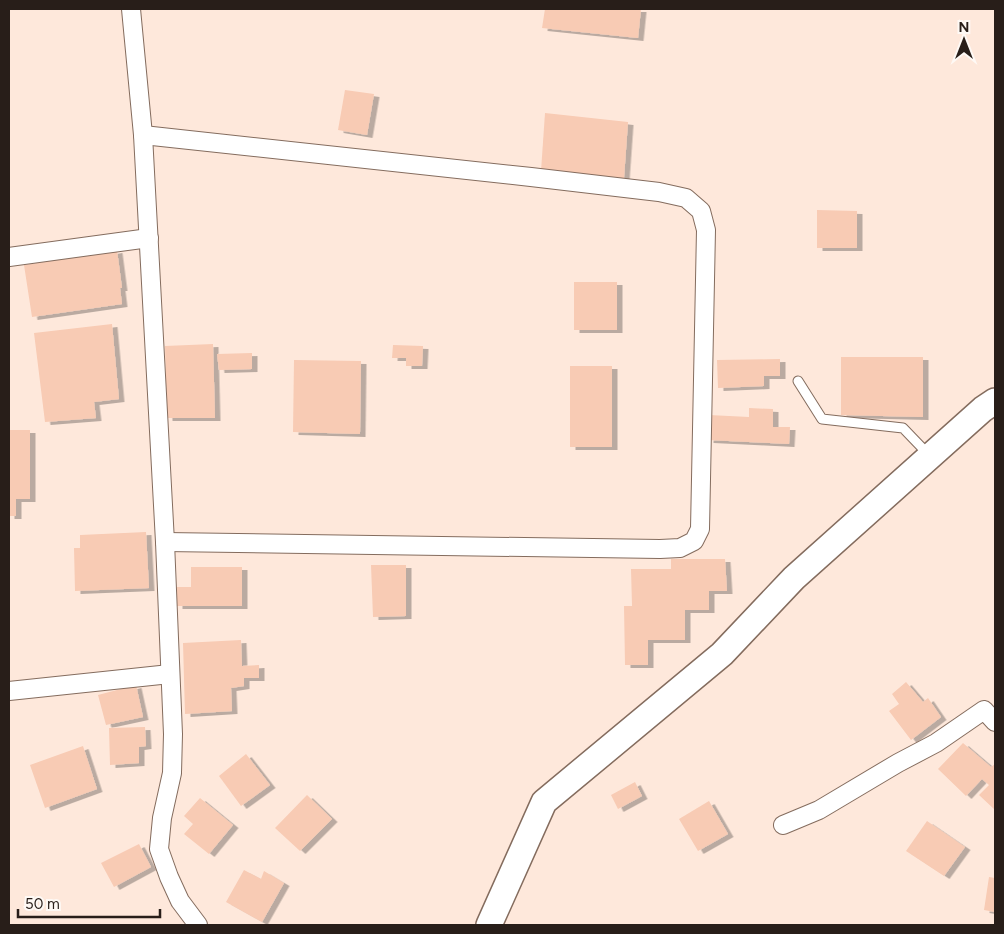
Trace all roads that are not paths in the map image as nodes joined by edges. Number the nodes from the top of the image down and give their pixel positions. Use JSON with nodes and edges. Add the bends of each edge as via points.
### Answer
{"nodes":[{"id":1,"x":131,"y":9,"type":"edge"},
{"id":2,"x":143,"y":135,"type":"junction"},
{"id":3,"x":149,"y":238,"type":"junction"},
{"id":4,"x":9,"y":257,"type":"edge"},
{"id":5,"x":798,"y":381,"type":"dead end"},
{"id":6,"x":995,"y":401,"type":"edge"},
{"id":7,"x":930,"y":456,"type":"junction"},
{"id":8,"x":164,"y":542,"type":"junction"},
{"id":9,"x":170,"y":674,"type":"junction"},
{"id":10,"x":9,"y":691,"type":"edge"},
{"id":11,"x":995,"y":722,"type":"edge"},
{"id":12,"x":783,"y":825,"type":"dead end"},
{"id":13,"x":198,"y":925,"type":"edge"},
{"id":14,"x":490,"y":925,"type":"edge"}],
"edges":[{"from":1,"to":2,"type":"street"},
{"from":2,"to":3,"type":"street"},
{"from":2,"to":8,"type":"street","via":[[659,192],[686,198],[701,211],[706,230],[700,529],[694,541],[680,548],[660,549]]},
{"from":3,"to":4,"type":"street"},
{"from":3,"to":8,"type":"street"},
{"from":5,"to":7,"type":"lane","via":[[822,419],[903,428]]},
{"from":6,"to":7,"type":"street"},
{"from":7,"to":14,"type":"street","via":[[794,578],[722,654],[544,802]]},
{"from":8,"to":9,"type":"street"},
{"from":9,"to":10,"type":"street"},
{"from":9,"to":13,"type":"street","via":[[172,772],[159,849],[180,901]]},
{"from":11,"to":12,"type":"street","via":[[984,710],[936,743],[819,810]]}]}
